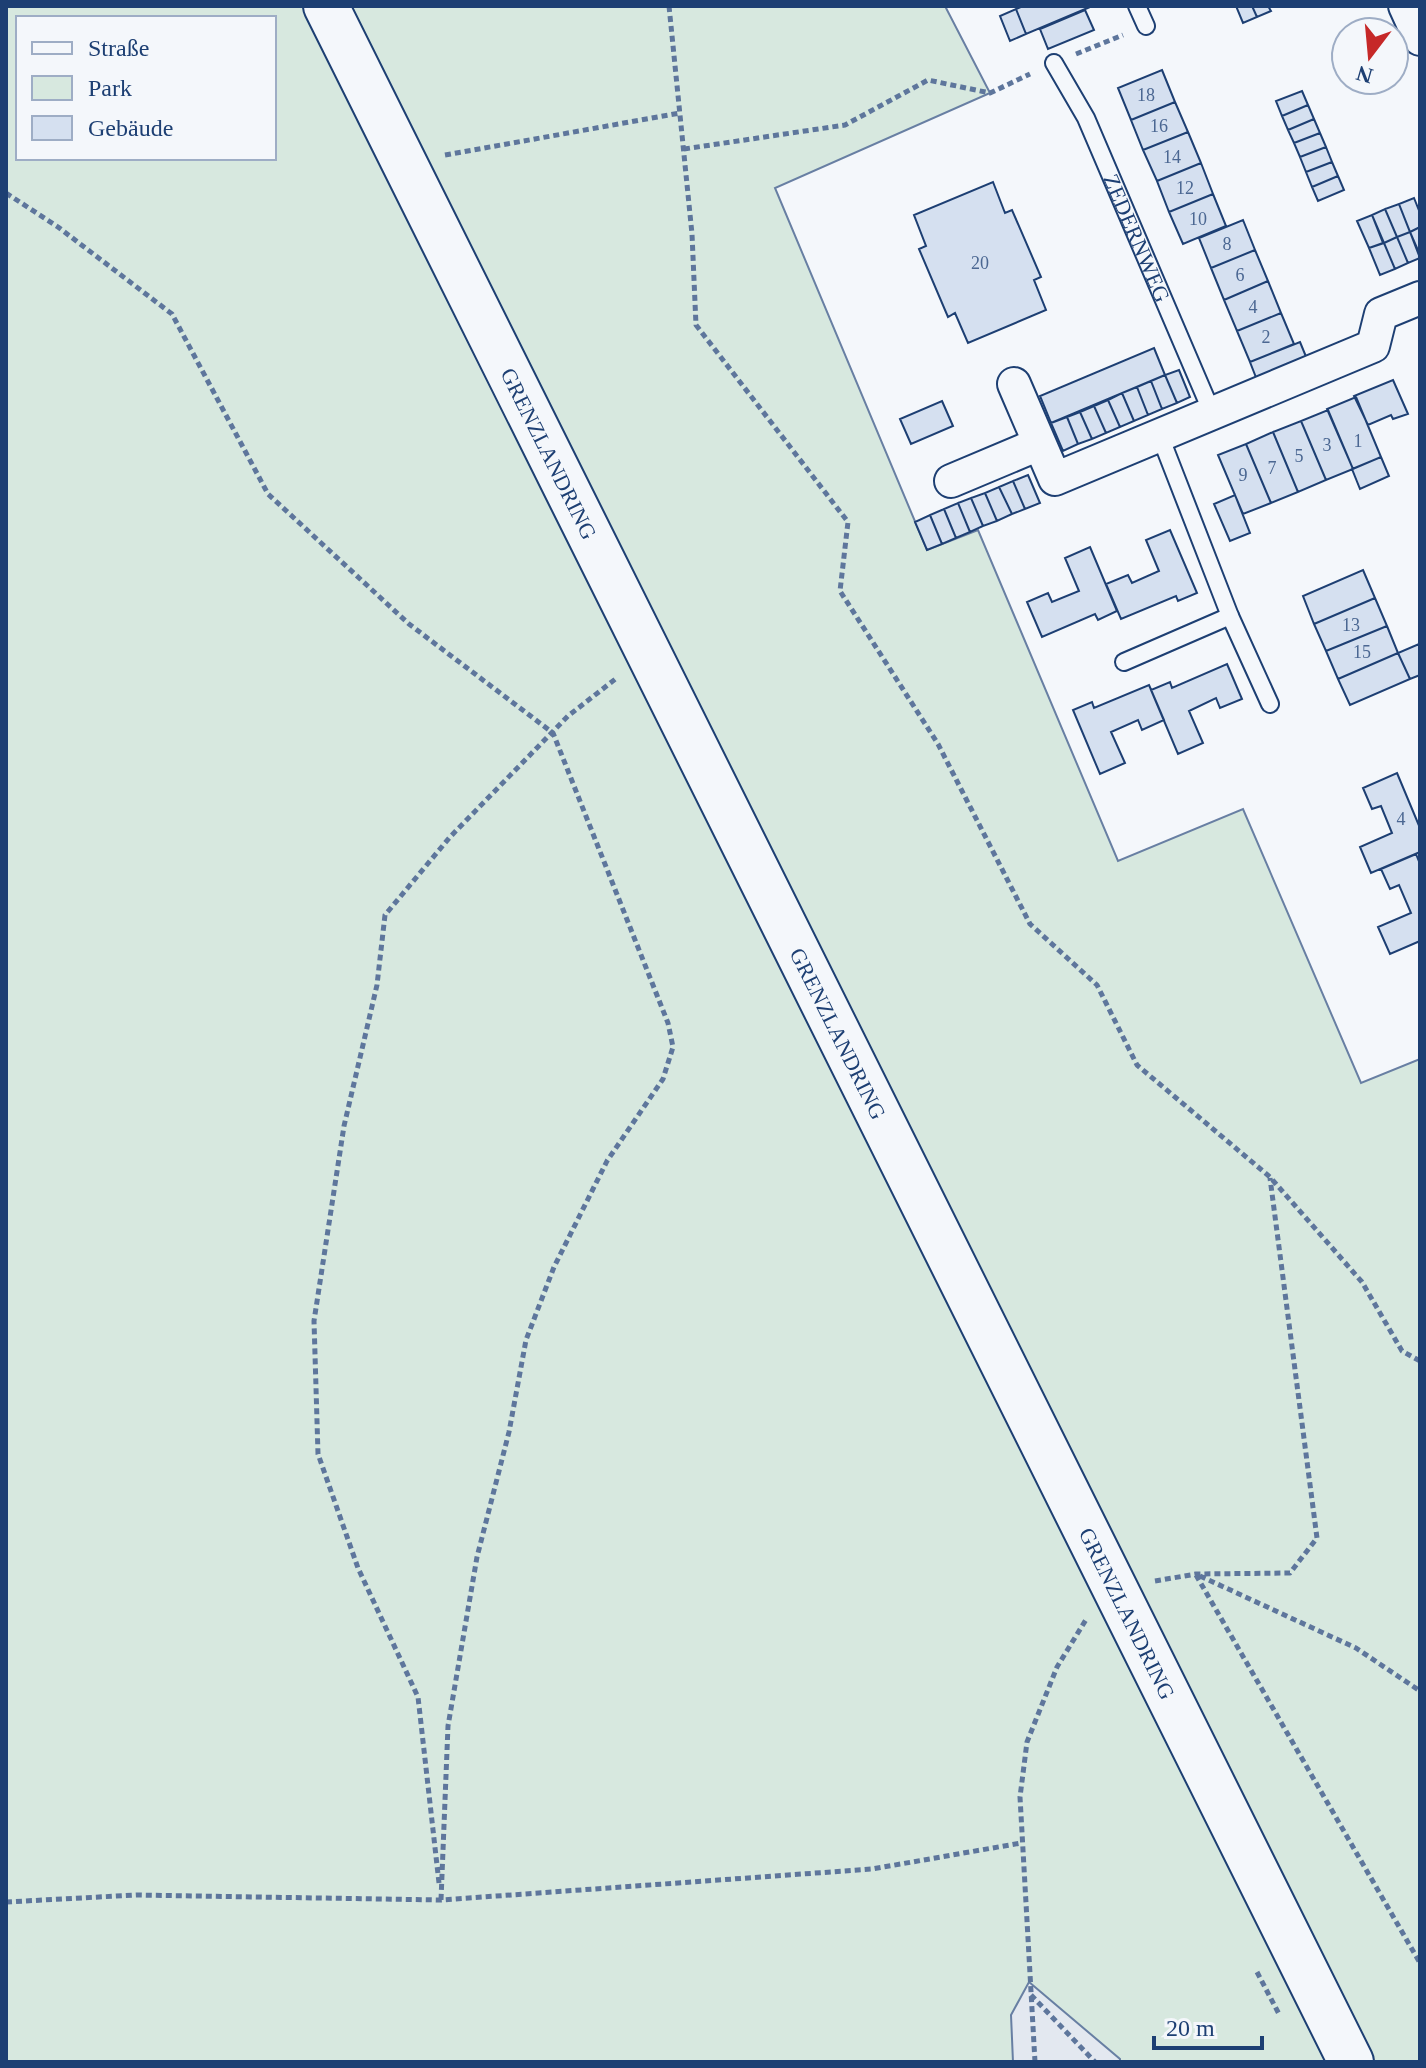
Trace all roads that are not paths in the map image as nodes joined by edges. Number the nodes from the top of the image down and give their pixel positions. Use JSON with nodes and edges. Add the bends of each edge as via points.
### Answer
{"nodes":[{"id":1,"x":326,"y":6,"type":"edge"},
{"id":2,"x":1137,"y":6,"type":"edge"},
{"id":3,"x":1405,"y":6,"type":"edge"},
{"id":4,"x":1146,"y":26,"type":"dead end"},
{"id":5,"x":1420,"y":39,"type":"edge"},
{"id":6,"x":1054,"y":63,"type":"dead end"},
{"id":7,"x":1420,"y":298,"type":"edge"},
{"id":8,"x":1014,"y":384,"type":"dead end"},
{"id":9,"x":1213,"y":415,"type":"junction"},
{"id":10,"x":1160,"y":436,"type":"junction"},
{"id":11,"x":1039,"y":444,"type":"junction"},
{"id":12,"x":951,"y":481,"type":"dead end"},
{"id":13,"x":1230,"y":616,"type":"junction"},
{"id":14,"x":1124,"y":662,"type":"dead end"},
{"id":15,"x":1270,"y":704,"type":"dead end"},
{"id":16,"x":1351,"y":2062,"type":"edge"}],
"edges":[{"from":1,"to":16,"type":"main road","name":"GRENZLANDRING"},
{"from":2,"to":4,"type":"lane"},
{"from":3,"to":5,"type":"street"},
{"from":6,"to":9,"type":"lane","name":"ZEDERNWEG","via":[[1086,118]]},
{"from":7,"to":9,"type":"street","via":[[1381,314],[1373,346]]},
{"from":8,"to":11,"type":"street"},
{"from":9,"to":10,"type":"street"},
{"from":10,"to":11,"type":"street","via":[[1055,479]]},
{"from":10,"to":13,"type":"lane"},
{"from":11,"to":12,"type":"street"},
{"from":13,"to":14,"type":"lane"},
{"from":13,"to":15,"type":"lane"}]}
